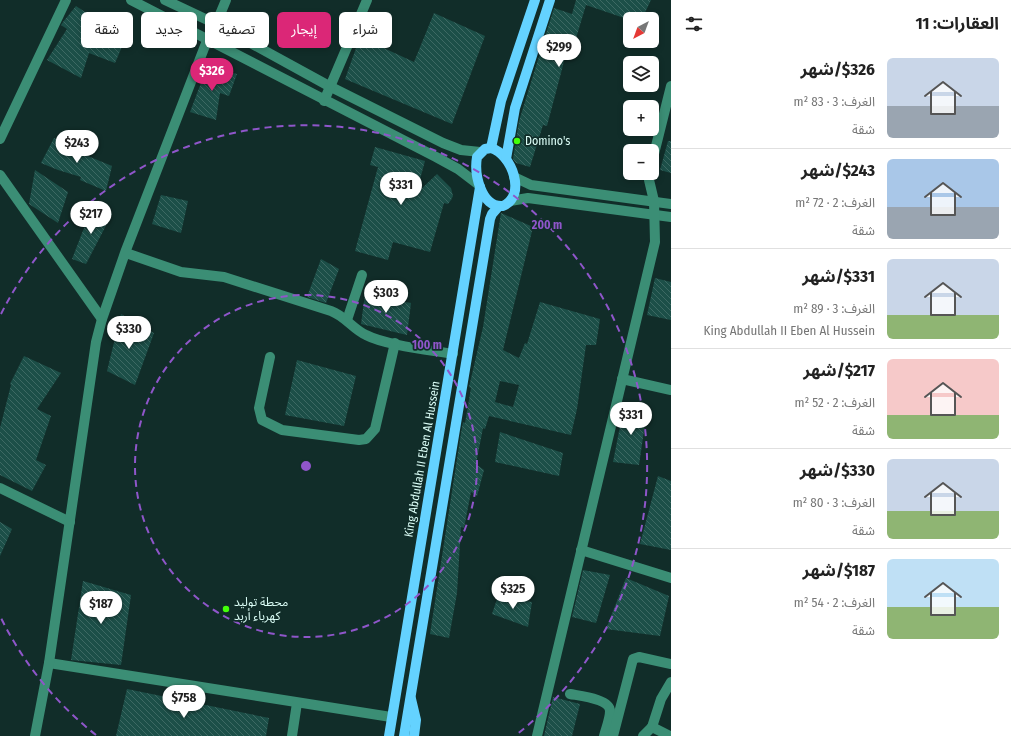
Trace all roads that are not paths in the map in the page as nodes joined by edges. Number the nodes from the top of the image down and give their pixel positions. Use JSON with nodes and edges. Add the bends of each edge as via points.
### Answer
{"nodes":[{"id":1,"x":66,"y":0,"type":"edge"},
{"id":2,"x":130,"y":0,"type":"edge"},
{"id":3,"x":165,"y":0,"type":"edge"},
{"id":4,"x":226,"y":0,"type":"edge"},
{"id":5,"x":367,"y":0,"type":"edge"},
{"id":6,"x":536,"y":0,"type":"edge"},
{"id":7,"x":550,"y":0,"type":"edge"},
{"id":8,"x":221,"y":12,"type":"edge"},
{"id":9,"x":205,"y":19,"type":"edge"},
{"id":10,"x":205,"y":37,"type":"edge"},
{"id":11,"x":205,"y":46,"type":"edge"},
{"id":12,"x":226,"y":48,"type":"edge"},
{"id":13,"x":260,"y":48,"type":"edge"},
{"id":14,"x":329,"y":86,"type":"junction"},
{"id":15,"x":671,"y":86,"type":"edge"},
{"id":16,"x":324,"y":101,"type":"junction"},
{"id":17,"x":0,"y":139,"type":"edge"},
{"id":18,"x":656,"y":144,"type":"edge"},
{"id":19,"x":491,"y":148,"type":"junction"},
{"id":20,"x":480,"y":152,"type":"junction"},
{"id":21,"x":506,"y":159,"type":"junction"},
{"id":22,"x":0,"y":175,"type":"edge"},
{"id":23,"x":514,"y":177,"type":"junction"},
{"id":24,"x":649,"y":180,"type":"edge"},
{"id":25,"x":479,"y":186,"type":"junction"},
{"id":26,"x":510,"y":201,"type":"junction"},
{"id":27,"x":654,"y":202,"type":"junction"},
{"id":28,"x":671,"y":204,"type":"edge"},
{"id":29,"x":498,"y":206,"type":"junction"},
{"id":30,"x":655,"y":215,"type":"junction"},
{"id":31,"x":671,"y":217,"type":"edge"},
{"id":32,"x":126,"y":253,"type":"junction"},
{"id":33,"x":362,"y":275,"type":"dead end"},
{"id":34,"x":102,"y":319,"type":"junction"},
{"id":35,"x":347,"y":320,"type":"junction"},
{"id":36,"x":395,"y":343,"type":"junction"},
{"id":37,"x":453,"y":354,"type":"junction"},
{"id":38,"x":270,"y":357,"type":"dead end"},
{"id":39,"x":622,"y":379,"type":"junction"},
{"id":40,"x":671,"y":390,"type":"edge"},
{"id":41,"x":0,"y":488,"type":"edge"},
{"id":42,"x":70,"y":522,"type":"junction"},
{"id":43,"x":581,"y":550,"type":"junction"},
{"id":44,"x":671,"y":578,"type":"edge"},
{"id":45,"x":48,"y":663,"type":"junction"},
{"id":46,"x":671,"y":664,"type":"edge"},
{"id":47,"x":671,"y":682,"type":"edge"},
{"id":48,"x":570,"y":694,"type":"dead end"},
{"id":49,"x":410,"y":698,"type":"junction"},
{"id":50,"x":297,"y":703,"type":"junction"},
{"id":51,"x":390,"y":726,"type":"edge"},
{"id":52,"x":652,"y":727,"type":"junction"},
{"id":53,"x":35,"y":736,"type":"edge"},
{"id":54,"x":292,"y":736,"type":"edge"},
{"id":55,"x":382,"y":736,"type":"edge"},
{"id":56,"x":404,"y":736,"type":"edge"},
{"id":57,"x":414,"y":736,"type":"edge"},
{"id":58,"x":537,"y":736,"type":"edge"},
{"id":59,"x":604,"y":736,"type":"edge"},
{"id":60,"x":613,"y":736,"type":"edge"},
{"id":61,"x":643,"y":736,"type":"edge"},
{"id":62,"x":670,"y":736,"type":"edge"}],
"edges":[{"from":1,"to":17,"type":"street"},
{"from":2,"to":10,"type":"street"},
{"from":3,"to":9,"type":"street"},
{"from":4,"to":8,"type":"street"},
{"from":5,"to":14,"type":"street"},
{"from":6,"to":19,"type":"main road","via":[[502,101]]},
{"from":7,"to":21,"type":"main road","via":[[515,108]]},
{"from":11,"to":32,"type":"street"},
{"from":12,"to":16,"type":"street"},
{"from":13,"to":14,"type":"street"},
{"from":14,"to":16,"type":"street"},
{"from":14,"to":20,"type":"street","via":[[452,147]]},
{"from":15,"to":18,"type":"street"},
{"from":16,"to":25,"type":"street","via":[[447,163]]},
{"from":19,"to":20,"type":"main road"},
{"from":19,"to":21,"type":"main road"},
{"from":20,"to":25,"type":"main road","via":[[476,164]]},
{"from":21,"to":23,"type":"main road"},
{"from":22,"to":34,"type":"street"},
{"from":23,"to":26,"type":"main road","via":[[514,190]]},
{"from":23,"to":27,"type":"street","via":[[531,184]]},
{"from":24,"to":27,"type":"street"},
{"from":25,"to":29,"type":"main road","via":[[491,202]]},
{"from":25,"to":37,"type":"main road","name":"King Abdullah II Eben Al Hussein"},
{"from":26,"to":29,"type":"main road"},
{"from":26,"to":30,"type":"street","via":[[528,198]]},
{"from":27,"to":28,"type":"street"},
{"from":27,"to":30,"type":"street"},
{"from":29,"to":49,"type":"main road","via":[[490,219]]},
{"from":30,"to":31,"type":"street"},
{"from":30,"to":39,"type":"street","via":[[656,242]]},
{"from":32,"to":34,"type":"street"},
{"from":32,"to":35,"type":"street","via":[[181,272],[224,277],[331,311]]},
{"from":33,"to":35,"type":"street"},
{"from":34,"to":42,"type":"street","via":[[96,342]]},
{"from":35,"to":36,"type":"street","via":[[366,336]]},
{"from":36,"to":37,"type":"street"},
{"from":36,"to":38,"type":"street","via":[[375,429],[366,439],[359,440],[282,430],[262,420],[259,408]]},
{"from":37,"to":51,"type":"main road","name":"King Abdullah II Eben Al Hussein"},
{"from":39,"to":40,"type":"street"},
{"from":39,"to":43,"type":"street"},
{"from":41,"to":42,"type":"street"},
{"from":42,"to":45,"type":"street"},
{"from":43,"to":44,"type":"street"},
{"from":43,"to":58,"type":"street"},
{"from":45,"to":50,"type":"street"},
{"from":45,"to":53,"type":"street"},
{"from":46,"to":60,"type":"street","via":[[639,657],[633,660]]},
{"from":47,"to":52,"type":"street","via":[[661,699]]},
{"from":48,"to":59,"type":"street","via":[[602,701],[608,705],[610,711]]},
{"from":49,"to":56,"type":"main road"},
{"from":49,"to":57,"type":"main road","via":[[416,720]]},
{"from":50,"to":51,"type":"street"},
{"from":50,"to":54,"type":"street"},
{"from":51,"to":55,"type":"main road"},
{"from":52,"to":61,"type":"street"},
{"from":52,"to":62,"type":"street"}]}
